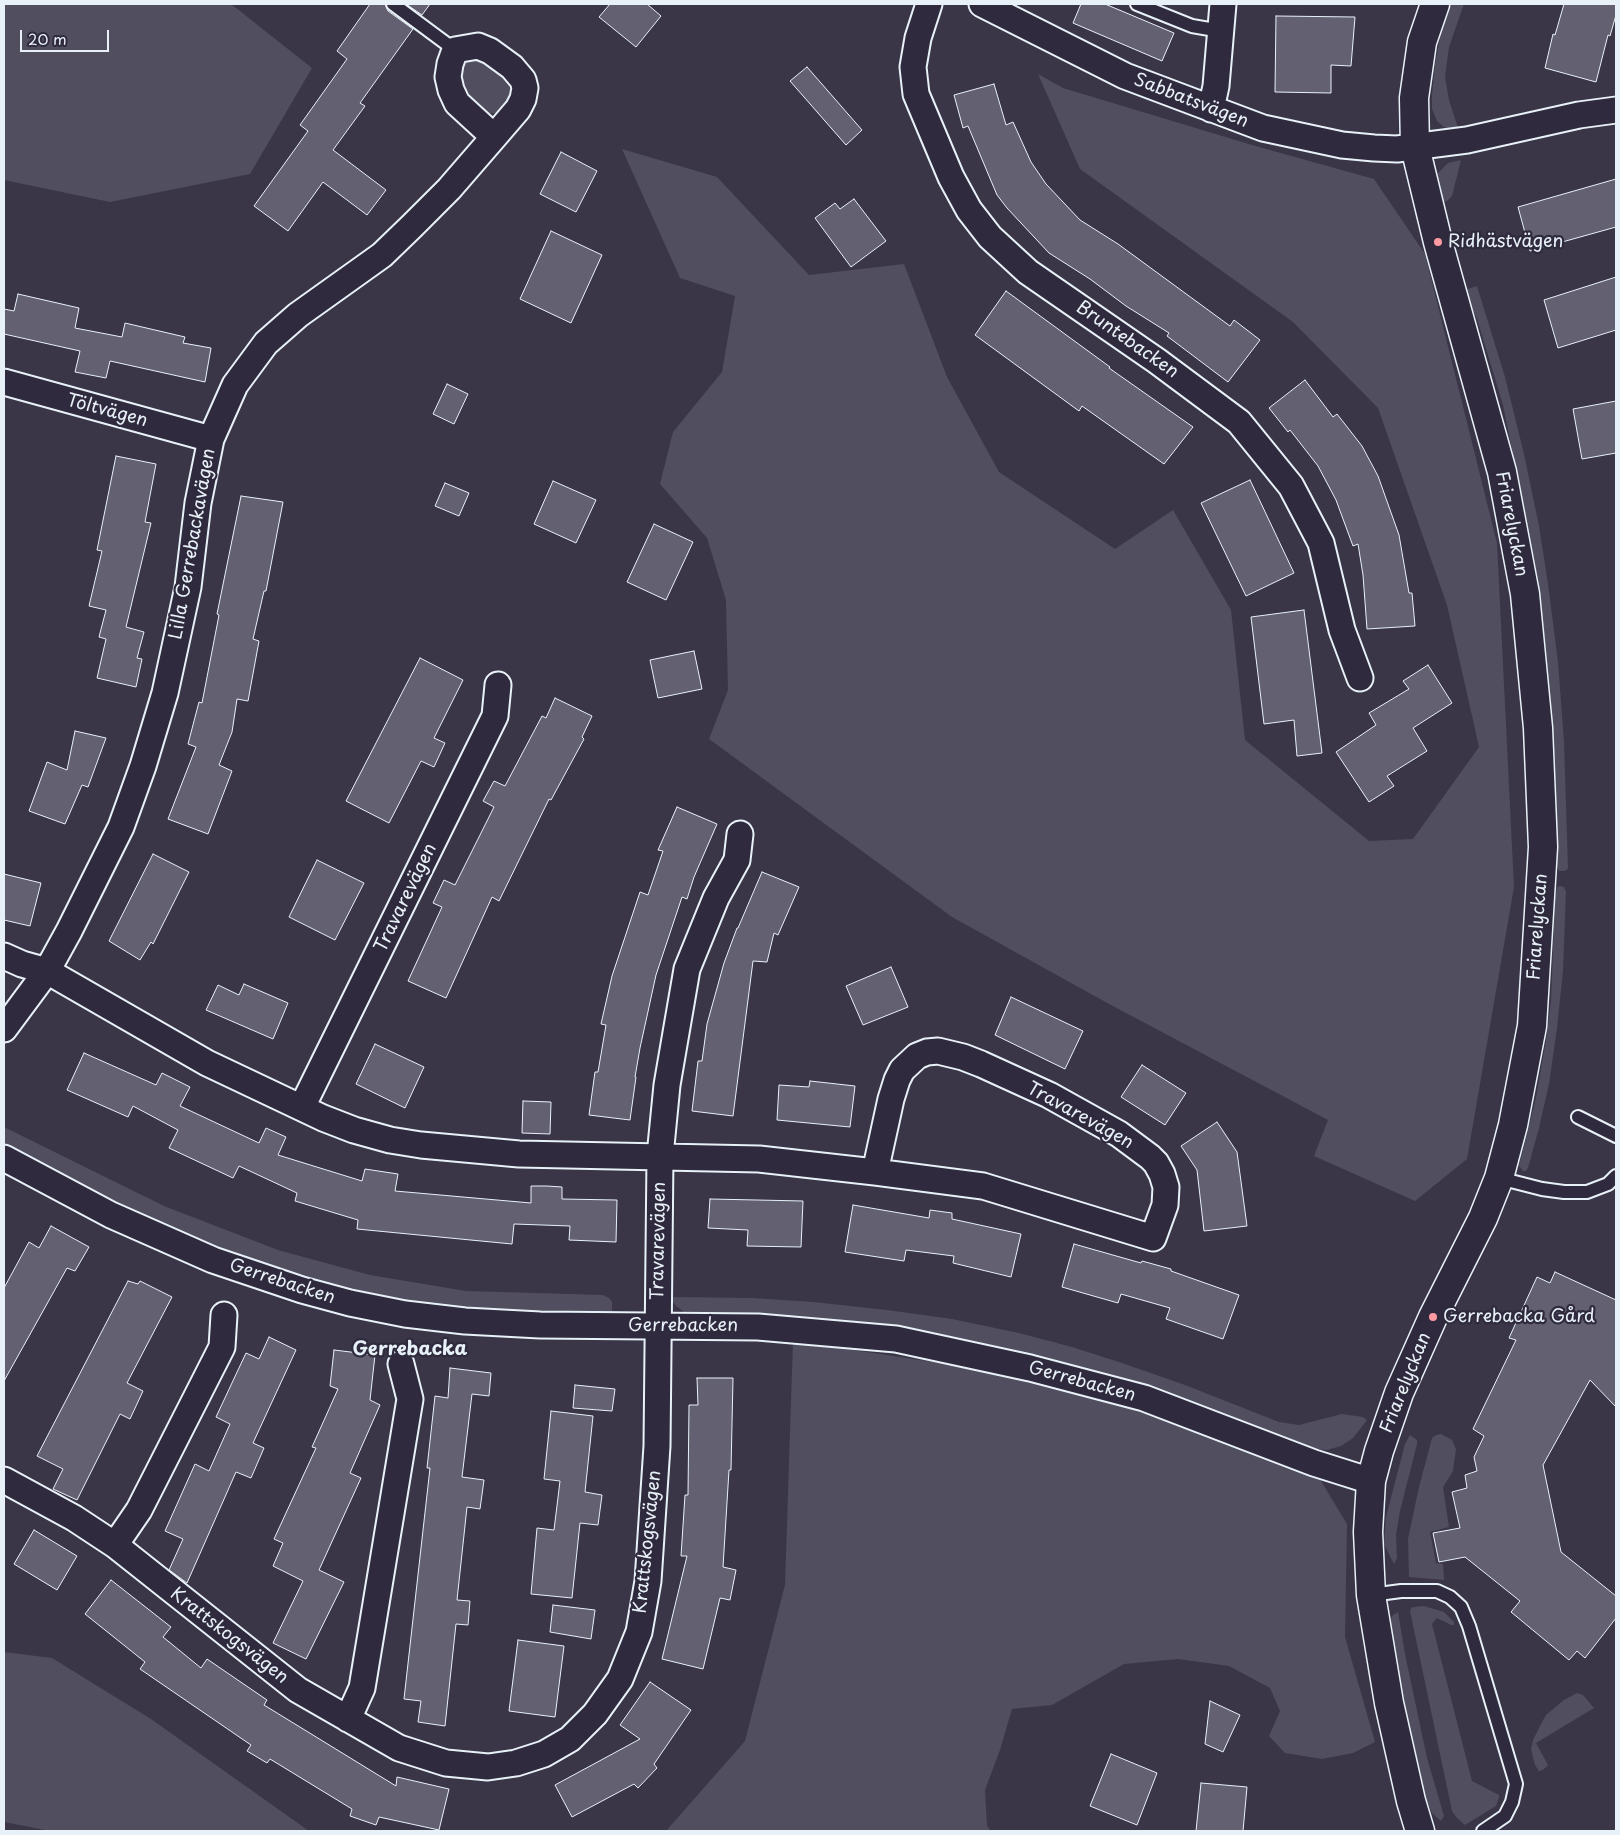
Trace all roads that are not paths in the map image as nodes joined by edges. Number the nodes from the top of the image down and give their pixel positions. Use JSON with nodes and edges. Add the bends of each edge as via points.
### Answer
{"nodes":[{"id":1,"x":393,"y":4,"type":"edge"},
{"id":2,"x":930,"y":4,"type":"edge"},
{"id":3,"x":982,"y":4,"type":"edge"},
{"id":4,"x":1137,"y":4,"type":"edge"},
{"id":5,"x":1223,"y":4,"type":"edge"},
{"id":6,"x":1435,"y":4,"type":"edge"},
{"id":7,"x":1221,"y":31,"type":"junction"},
{"id":8,"x":455,"y":50,"type":"junction"},
{"id":9,"x":1211,"y":108,"type":"junction"},
{"id":10,"x":1616,"y":110,"type":"edge"},
{"id":11,"x":494,"y":137,"type":"junction"},
{"id":12,"x":1415,"y":147,"type":"junction"},
{"id":13,"x":4,"y":382,"type":"edge"},
{"id":14,"x":211,"y":439,"type":"junction"},
{"id":15,"x":1360,"y":678,"type":"dead end"},
{"id":16,"x":498,"y":685,"type":"dead end"},
{"id":17,"x":740,"y":834,"type":"dead end"},
{"id":18,"x":4,"y":956,"type":"edge"},
{"id":19,"x":47,"y":971,"type":"junction"},
{"id":20,"x":4,"y":1029,"type":"edge"},
{"id":21,"x":302,"y":1107,"type":"junction"},
{"id":22,"x":1578,"y":1117,"type":"dead end"},
{"id":23,"x":1616,"y":1136,"type":"edge"},
{"id":24,"x":660,"y":1156,"type":"junction"},
{"id":25,"x":4,"y":1158,"type":"edge"},
{"id":26,"x":875,"y":1172,"type":"junction"},
{"id":27,"x":1616,"y":1176,"type":"edge"},
{"id":28,"x":1499,"y":1178,"type":"junction"},
{"id":29,"x":224,"y":1315,"type":"dead end"},
{"id":30,"x":657,"y":1326,"type":"junction"},
{"id":31,"x":401,"y":1364,"type":"dead end"},
{"id":32,"x":4,"y":1480,"type":"edge"},
{"id":33,"x":1371,"y":1481,"type":"junction"},
{"id":34,"x":115,"y":1545,"type":"junction"},
{"id":35,"x":1371,"y":1595,"type":"junction"},
{"id":36,"x":348,"y":1719,"type":"junction"},
{"id":37,"x":1420,"y":1831,"type":"edge"},
{"id":38,"x":1483,"y":1831,"type":"edge"}],
"edges":[{"from":1,"to":8,"type":"lane"},
{"from":2,"to":15,"type":"street","name":"Bruntebacken","via":[[918,38],[913,67],[916,94],[969,210],[990,237],[1028,272],[1240,422],[1291,486],[1321,543],[1342,630]]},
{"from":3,"to":9,"type":"street","name":"Sabbatsvägen","via":[[1125,76]]},
{"from":4,"to":7,"type":"lane","via":[[1192,26]]},
{"from":5,"to":7,"type":"street"},
{"from":6,"to":12,"type":"street","name":"Friarelyckan","via":[[1422,42],[1414,98]]},
{"from":7,"to":9,"type":"street"},
{"from":8,"to":11,"type":"street","via":[[448,78],[456,103]]},
{"from":8,"to":11,"type":"street","name":"Lilla Gerrebackavägen","via":[[478,46],[490,51],[512,67],[523,80],[526,88],[523,99]]},
{"from":9,"to":12,"type":"street","name":"Sabbatsvägen","via":[[1263,128],[1342,145]]},
{"from":10,"to":12,"type":"street","via":[[1467,140]]},
{"from":11,"to":14,"type":"street","name":"Lilla Gerrebackavägen","via":[[449,189],[382,255],[298,315],[266,343],[235,385]]},
{"from":12,"to":28,"type":"street","name":"Friarelyckan","via":[[1502,472],[1525,594],[1538,728],[1543,847],[1532,1026]]},
{"from":13,"to":14,"type":"street","name":"Töltvägen"},
{"from":14,"to":19,"type":"street","name":"Lilla Gerrebackavägen","via":[[198,503],[188,587],[165,693],[143,766],[121,826]]},
{"from":16,"to":21,"type":"street","name":"Travarevägen","via":[[495,716]]},
{"from":17,"to":24,"type":"street","name":"Travarevägen","via":[[737,860],[716,898],[687,969],[667,1085]]},
{"from":18,"to":19,"type":"street"},
{"from":19,"to":20,"type":"street","name":"Lilla Gerrebackavägen"},
{"from":19,"to":21,"type":"street","name":"Travarevägen","via":[[207,1064]]},
{"from":21,"to":24,"type":"street","name":"Travarevägen","via":[[354,1130],[421,1145],[519,1154]]},
{"from":22,"to":23,"type":"lane"},
{"from":24,"to":26,"type":"street","name":"Travarevägen","via":[[759,1159]]},
{"from":24,"to":30,"type":"street","name":"Travarevägen"},
{"from":25,"to":30,"type":"street","name":"Gerrebacken","via":[[111,1215],[213,1260],[350,1303],[465,1321]]},
{"from":26,"to":26,"type":"street","name":"Travarevägen","via":[[982,1186],[1153,1238],[1165,1205],[1166,1187],[1159,1168],[1150,1156],[1119,1134],[1048,1095],[981,1064],[938,1051],[917,1056],[900,1075],[891,1099]]},
{"from":27,"to":28,"type":"lane","via":[[1608,1184],[1587,1192],[1542,1189]]},
{"from":28,"to":33,"type":"street","name":"Friarelyckan","via":[[1399,1393]]},
{"from":29,"to":34,"type":"street","via":[[222,1347],[139,1510]]},
{"from":30,"to":33,"type":"street","name":"Gerrebacken","via":[[758,1327],[896,1339],[1021,1366],[1144,1398],[1314,1463]]},
{"from":30,"to":36,"type":"street","name":"Krattskogsvägen","via":[[657,1446],[648,1581],[639,1632],[620,1679],[595,1714],[570,1739],[544,1754],[488,1767],[446,1762],[399,1748]]},
{"from":31,"to":36,"type":"street","via":[[410,1399],[362,1688]]},
{"from":32,"to":34,"type":"street","name":"Krattskogsvägen","via":[[74,1518]]},
{"from":33,"to":35,"type":"street","name":"Friarelyckan","via":[[1368,1532]]},
{"from":34,"to":36,"type":"street","name":"Krattskogsvägen","via":[[298,1690]]},
{"from":35,"to":37,"type":"street","name":"Friarelyckan","via":[[1389,1703]]},
{"from":35,"to":38,"type":"lane","via":[[1437,1591],[1461,1607],[1516,1784],[1505,1816]]}]}
